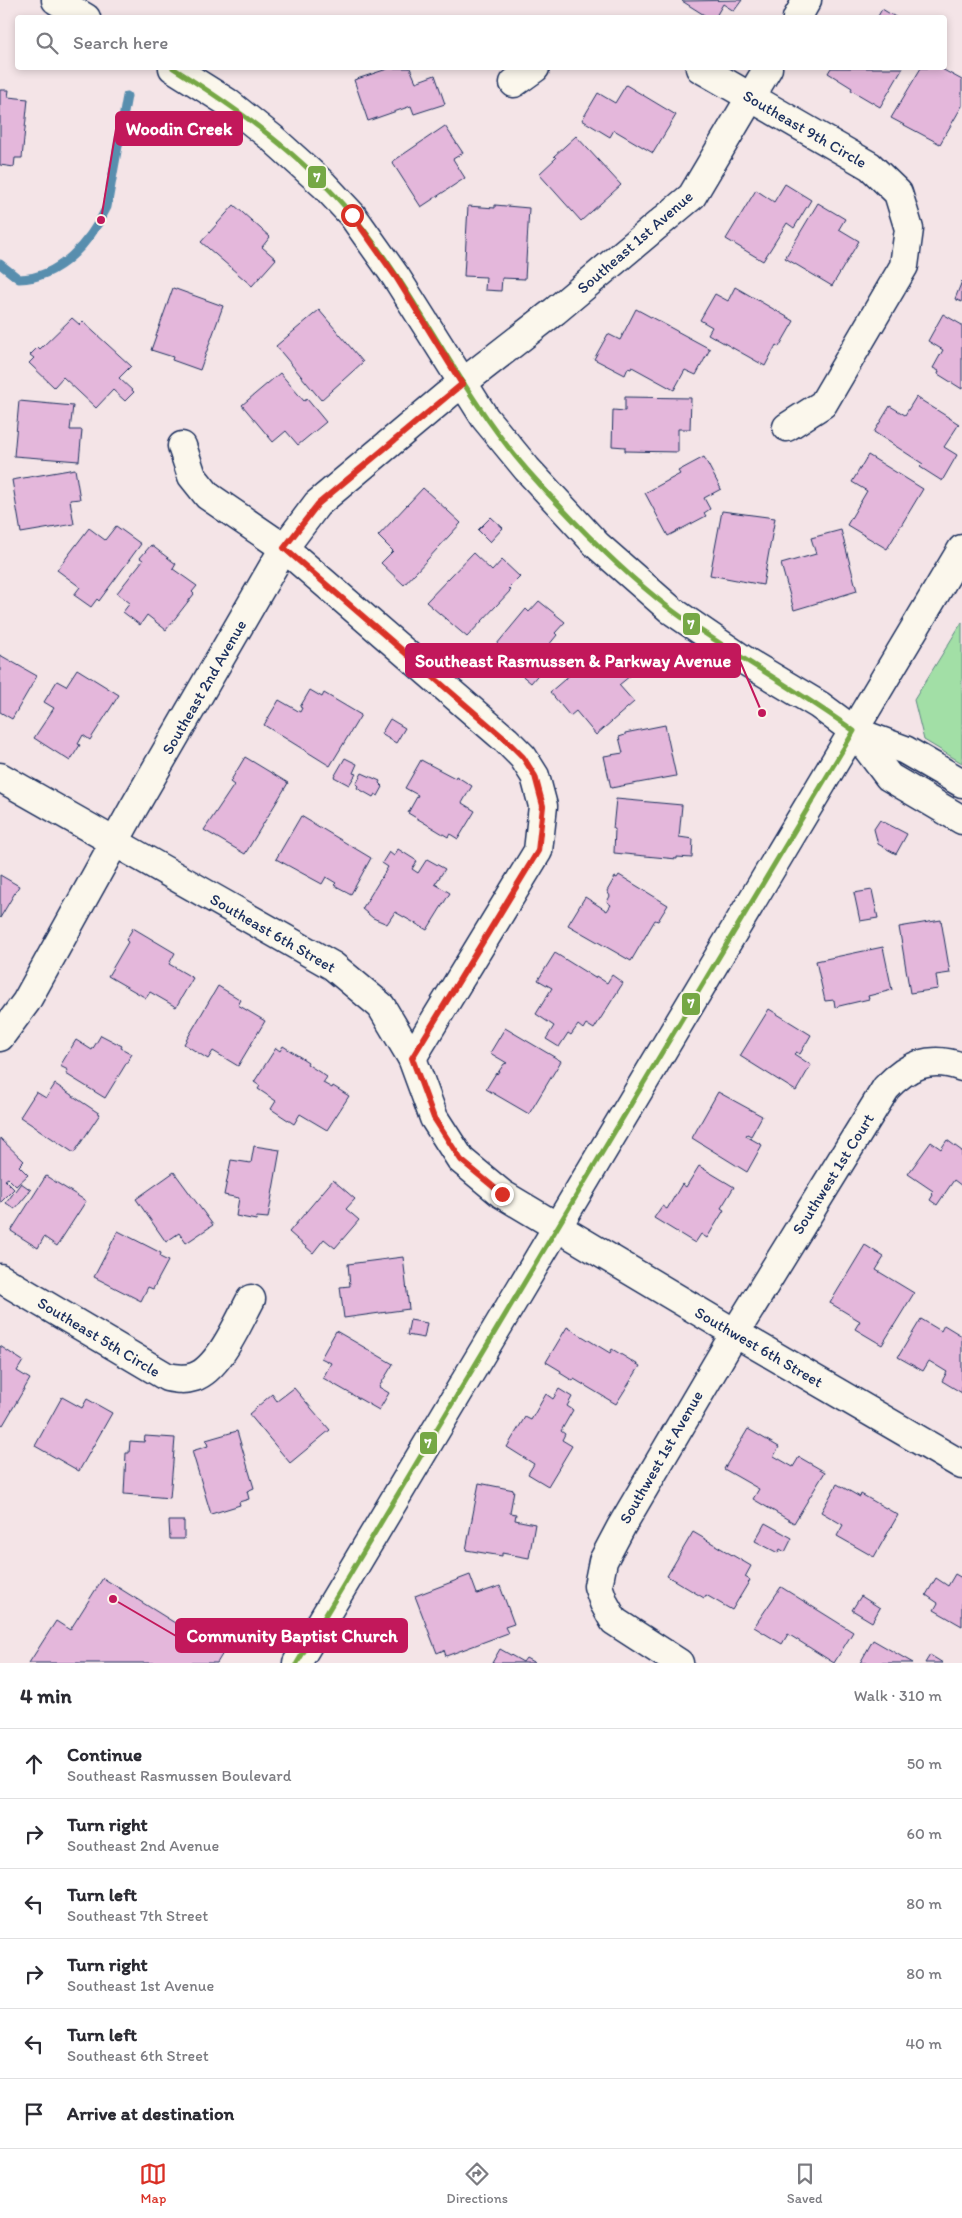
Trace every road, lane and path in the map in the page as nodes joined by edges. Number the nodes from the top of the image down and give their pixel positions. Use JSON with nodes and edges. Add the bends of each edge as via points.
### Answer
{"nodes":[{"id":1,"x":56,"y":0,"type":"edge"},
{"id":2,"x":807,"y":0,"type":"edge"},
{"id":3,"x":81,"y":15,"type":"edge"},
{"id":4,"x":798,"y":15,"type":"edge"},
{"id":5,"x":176,"y":70,"type":"edge"},
{"id":6,"x":704,"y":70,"type":"edge"},
{"id":7,"x":767,"y":70,"type":"edge"},
{"id":8,"x":751,"y":97,"type":"junction"},
{"id":9,"x":462,"y":384,"type":"junction"},
{"id":10,"x":787,"y":427,"type":"dead end"},
{"id":11,"x":182,"y":446,"type":"dead end"},
{"id":12,"x":284,"y":548,"type":"junction"},
{"id":13,"x":962,"y":549,"type":"edge"},
{"id":14,"x":854,"y":731,"type":"junction"},
{"id":15,"x":0,"y":777,"type":"edge"},
{"id":16,"x":962,"y":783,"type":"edge"},
{"id":17,"x":962,"y":820,"type":"edge"},
{"id":18,"x":115,"y":842,"type":"junction"},
{"id":19,"x":0,"y":1037,"type":"edge"},
{"id":20,"x":412,"y":1058,"type":"junction"},
{"id":21,"x":962,"y":1067,"type":"edge"},
{"id":22,"x":557,"y":1227,"type":"junction"},
{"id":23,"x":0,"y":1278,"type":"edge"},
{"id":24,"x":251,"y":1299,"type":"dead end"},
{"id":25,"x":735,"y":1333,"type":"junction"},
{"id":26,"x":962,"y":1465,"type":"edge"},
{"id":27,"x":297,"y":1663,"type":"edge"},
{"id":28,"x":679,"y":1663,"type":"edge"}],
"edges":[{"from":1,"to":3,"type":"street"},
{"from":2,"to":4,"type":"street"},
{"from":5,"to":9,"type":"street","via":[[226,102],[272,138],[352,215],[396,277]]},
{"from":6,"to":8,"type":"street","name":"Southeast 9th Circle"},
{"from":7,"to":8,"type":"street","name":"Southeast 1st Avenue"},
{"from":8,"to":9,"type":"street","name":"Southeast 1st Avenue","via":[[692,196]]},
{"from":8,"to":10,"type":"street","name":"Southeast 9th Circle","via":[[870,166],[898,193],[910,229],[904,266],[823,404]]},
{"from":9,"to":12,"type":"street","name":"Southeast 2nd Avenue","via":[[318,504]]},
{"from":9,"to":14,"type":"street","via":[[527,469],[644,588],[706,635],[819,705]]},
{"from":11,"to":12,"type":"street","via":[[192,476],[208,496]]},
{"from":12,"to":18,"type":"street","name":"Southeast 2nd Avenue"},
{"from":12,"to":20,"type":"street","via":[[506,740],[523,757],[535,776],[543,806],[538,851]]},
{"from":13,"to":14,"type":"street"},
{"from":14,"to":16,"type":"street","via":[[905,750]]},
{"from":14,"to":17,"type":"street","via":[[890,777]]},
{"from":14,"to":22,"type":"street"},
{"from":15,"to":18,"type":"street","name":"Southeast 6th Street"},
{"from":18,"to":19,"type":"street","name":"Southeast 2nd Avenue","via":[[26,1002]]},
{"from":18,"to":20,"type":"street","name":"Southeast 6th Street","via":[[333,966],[381,1006]]},
{"from":20,"to":22,"type":"street","name":"Southeast 6th Street","via":[[434,1118],[461,1160],[502,1194]]},
{"from":21,"to":25,"type":"street","name":"Southwest 1st Court","via":[[940,1061],[920,1064],[901,1072],[886,1088]]},
{"from":22,"to":25,"type":"street","name":"Southwest 6th Street"},
{"from":22,"to":27,"type":"street"},
{"from":23,"to":24,"type":"street","name":"Southeast 5th Circle","via":[[167,1377],[181,1380],[208,1370]]},
{"from":25,"to":26,"type":"street","name":"Southwest 6th Street"},
{"from":25,"to":28,"type":"street","name":"Southwest 1st Avenue","via":[[621,1527],[604,1562],[598,1586],[614,1621]]}]}
